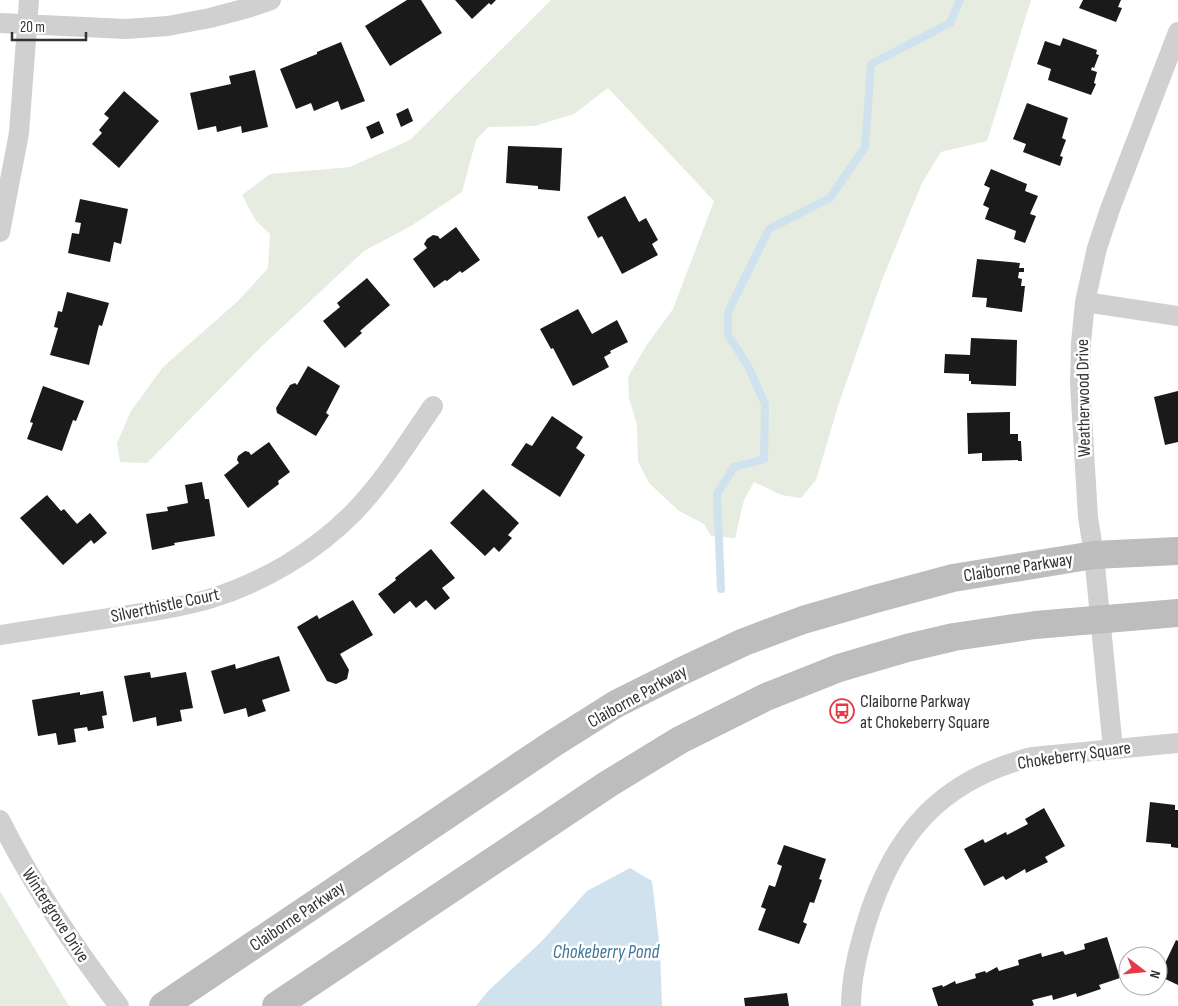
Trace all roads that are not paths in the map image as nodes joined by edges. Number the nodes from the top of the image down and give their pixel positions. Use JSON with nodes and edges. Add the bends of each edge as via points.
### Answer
{"nodes":[{"id":1,"x":28,"y":0,"type":"edge"},
{"id":2,"x":271,"y":0,"type":"edge"},
{"id":3,"x":0,"y":23,"type":"edge"},
{"id":4,"x":27,"y":25,"type":"junction"},
{"id":5,"x":1178,"y":32,"type":"edge"},
{"id":6,"x":0,"y":232,"type":"edge"},
{"id":7,"x":1085,"y":302,"type":"junction"},
{"id":8,"x":1178,"y":316,"type":"edge"},
{"id":9,"x":433,"y":406,"type":"dead end"},
{"id":10,"x":1178,"y":551,"type":"edge"},
{"id":11,"x":1094,"y":555,"type":"junction"},
{"id":12,"x":1178,"y":613,"type":"edge"},
{"id":13,"x":1099,"y":619,"type":"junction"},
{"id":14,"x":0,"y":635,"type":"edge"},
{"id":15,"x":1178,"y":743,"type":"edge"},
{"id":16,"x":1113,"y":749,"type":"junction"},
{"id":17,"x":0,"y":820,"type":"edge"},
{"id":18,"x":120,"y":1006,"type":"edge"},
{"id":19,"x":163,"y":1006,"type":"edge"},
{"id":20,"x":276,"y":1006,"type":"edge"},
{"id":21,"x":851,"y":1006,"type":"edge"}],
"edges":[{"from":1,"to":4,"type":"street"},
{"from":2,"to":4,"type":"street","via":[[210,18],[168,26],[126,29]]},
{"from":3,"to":4,"type":"street"},
{"from":4,"to":6,"type":"street","via":[[19,133]]},
{"from":5,"to":7,"type":"street","name":"Weatherwood Drive","via":[[1110,209]]},
{"from":7,"to":8,"type":"street"},
{"from":7,"to":11,"type":"street","name":"Weatherwood Drive","via":[[1080,384],[1088,517]]},
{"from":9,"to":14,"type":"street","name":"Silverthistle Court","via":[[381,481],[353,513],[323,540],[287,564],[210,599],[167,609]]},
{"from":10,"to":11,"type":"main road","name":"Claiborne Parkway"},
{"from":11,"to":13,"type":"street","name":"Weatherwood Drive"},
{"from":11,"to":19,"type":"main road","name":"Claiborne Parkway","via":[[953,578],[874,599],[803,620],[682,670],[616,704],[554,743]]},
{"from":12,"to":13,"type":"main road"},
{"from":13,"to":16,"type":"street","name":"Weatherwood Drive"},
{"from":13,"to":20,"type":"main road","via":[[1034,625],[916,646],[839,668],[766,698],[680,740],[608,784]]},
{"from":15,"to":16,"type":"street","name":"Chokeberry Square"},
{"from":16,"to":21,"type":"street","name":"Chokeberry Square","via":[[1012,762],[969,781],[926,814],[900,845],[870,913],[858,952]]},
{"from":17,"to":18,"type":"street","name":"Wintergrove Drive","via":[[49,907]]}]}
